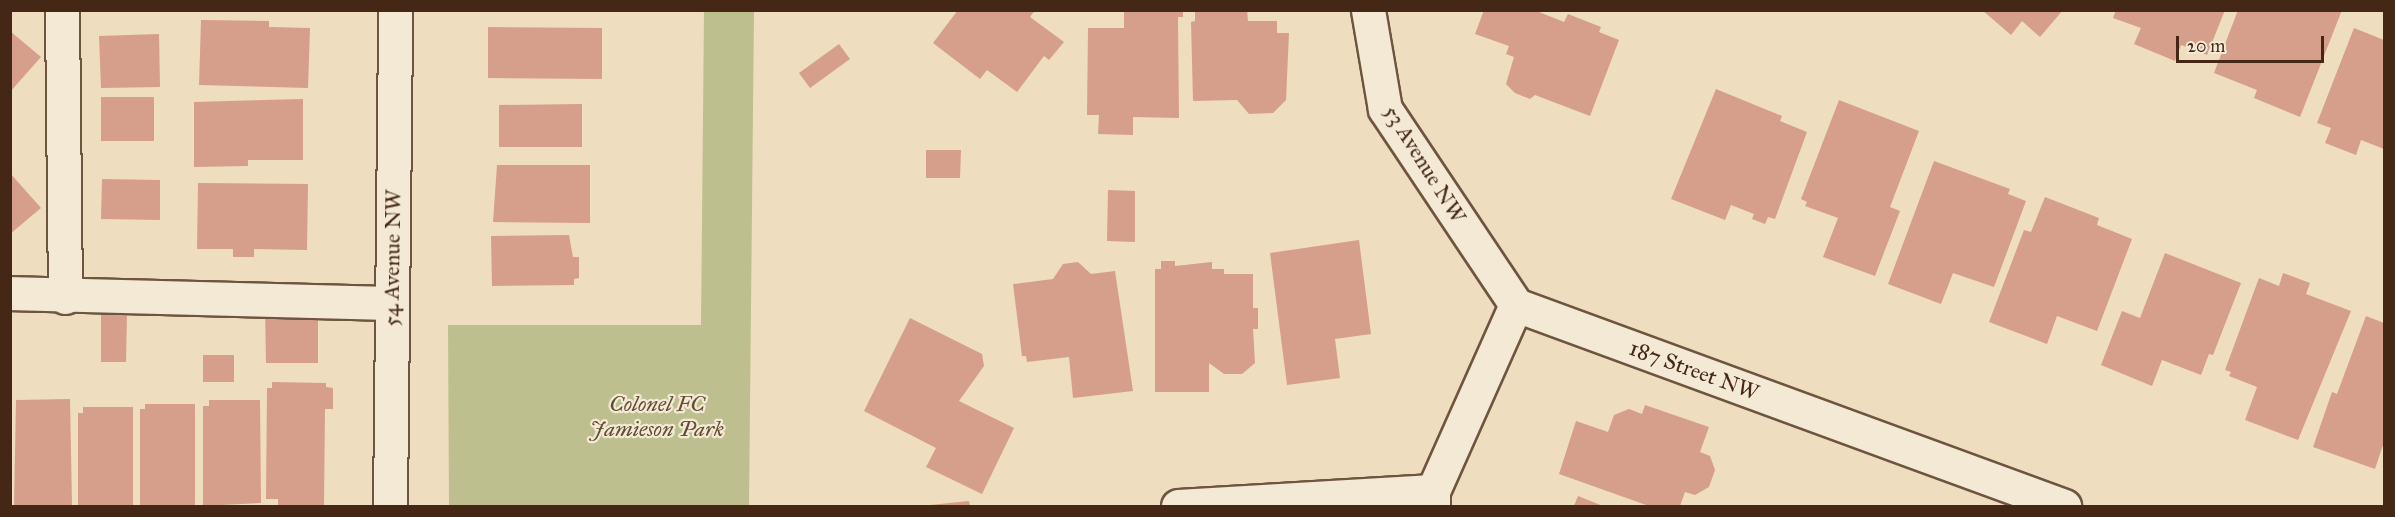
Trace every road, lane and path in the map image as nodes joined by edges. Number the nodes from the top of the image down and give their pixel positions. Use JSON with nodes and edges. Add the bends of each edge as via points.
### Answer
{"nodes":[{"id":1,"x":62,"y":10,"type":"edge"},
{"id":2,"x":395,"y":10,"type":"edge"},
{"id":3,"x":1368,"y":10,"type":"edge"},
{"id":4,"x":10,"y":293,"type":"edge"},
{"id":5,"x":65,"y":297,"type":"junction"},
{"id":6,"x":392,"y":303,"type":"junction"},
{"id":7,"x":1515,"y":304,"type":"junction"},
{"id":8,"x":1433,"y":499,"type":"edge"},
{"id":9,"x":390,"y":507,"type":"edge"},
{"id":10,"x":1178,"y":507,"type":"edge"},
{"id":11,"x":2064,"y":507,"type":"edge"}],
"edges":[{"from":1,"to":5,"type":"street"},
{"from":2,"to":6,"type":"street","name":"54 Avenue NW"},
{"from":3,"to":7,"type":"street","name":"53 Avenue NW","via":[[1385,109]]},
{"from":4,"to":5,"type":"street"},
{"from":5,"to":6,"type":"street"},
{"from":6,"to":9,"type":"street","name":"54 Avenue NW"},
{"from":7,"to":8,"type":"street"},
{"from":7,"to":11,"type":"street","name":"187 Street NW"},
{"from":8,"to":10,"type":"street"}]}
